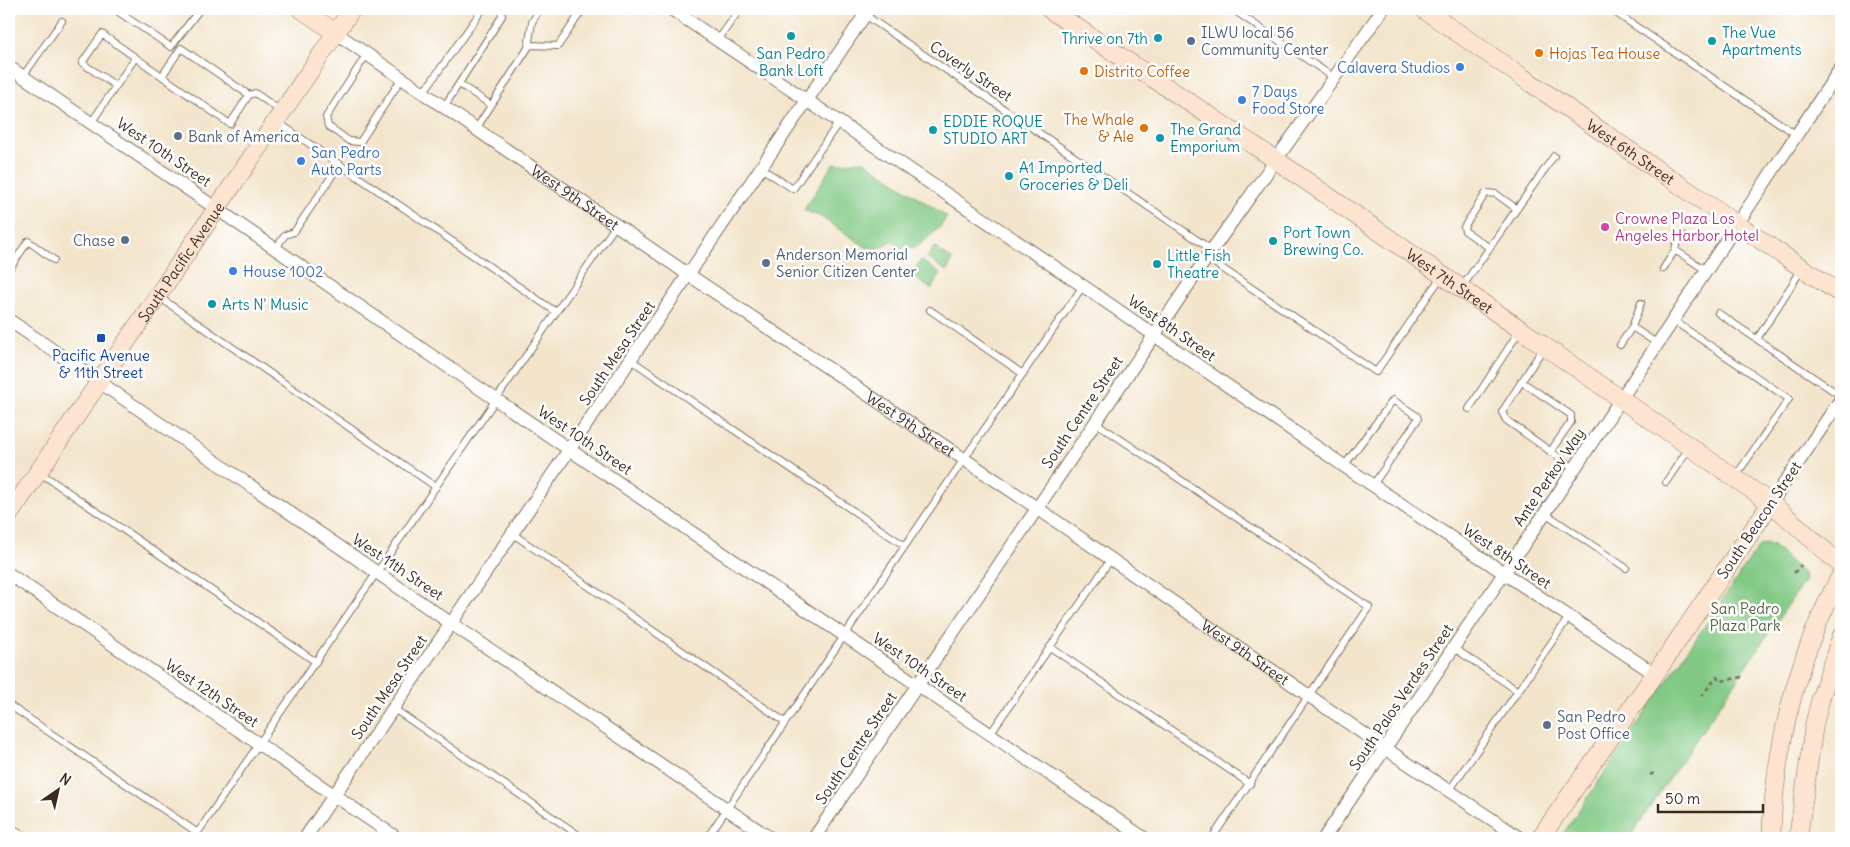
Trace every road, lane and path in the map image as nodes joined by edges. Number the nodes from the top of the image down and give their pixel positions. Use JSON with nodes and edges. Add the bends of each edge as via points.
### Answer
{"nodes":[{"id":1,"x":114,"y":9,"type":"edge"},
{"id":2,"x":200,"y":9,"type":"edge"},
{"id":3,"x":301,"y":9,"type":"edge"},
{"id":4,"x":352,"y":9,"type":"edge"},
{"id":5,"x":486,"y":9,"type":"edge"},
{"id":6,"x":501,"y":9,"type":"edge"},
{"id":7,"x":540,"y":9,"type":"edge"},
{"id":8,"x":582,"y":9,"type":"edge"},
{"id":9,"x":671,"y":9,"type":"edge"},
{"id":10,"x":740,"y":9,"type":"edge"},
{"id":11,"x":1049,"y":9,"type":"edge"},
{"id":12,"x":1232,"y":9,"type":"edge"},
{"id":13,"x":1383,"y":9,"type":"edge"},
{"id":14,"x":1423,"y":9,"type":"edge"},
{"id":15,"x":1610,"y":9,"type":"edge"},
{"id":16,"x":867,"y":12,"type":"edge"},
{"id":17,"x":62,"y":21,"type":"dead end"},
{"id":18,"x":336,"y":33,"type":"junction"},
{"id":19,"x":718,"y":40,"type":"junction"},
{"id":20,"x":529,"y":44,"type":"junction"},
{"id":21,"x":367,"y":54,"type":"junction"},
{"id":22,"x":135,"y":58,"type":"junction"},
{"id":23,"x":9,"y":67,"type":"edge"},
{"id":24,"x":1841,"y":68,"type":"edge"},
{"id":25,"x":23,"y":76,"type":"junction"},
{"id":26,"x":162,"y":76,"type":"junction"},
{"id":27,"x":1333,"y":77,"type":"junction"},
{"id":28,"x":402,"y":78,"type":"junction"},
{"id":29,"x":459,"y":84,"type":"junction"},
{"id":30,"x":116,"y":86,"type":"junction"},
{"id":31,"x":423,"y":93,"type":"junction"},
{"id":32,"x":249,"y":95,"type":"junction"},
{"id":33,"x":807,"y":100,"type":"junction"},
{"id":34,"x":491,"y":105,"type":"junction"},
{"id":35,"x":444,"y":107,"type":"junction"},
{"id":36,"x":279,"y":117,"type":"junction"},
{"id":37,"x":839,"y":122,"type":"junction"},
{"id":38,"x":92,"y":123,"type":"junction"},
{"id":39,"x":476,"y":128,"type":"junction"},
{"id":40,"x":1797,"y":135,"type":"junction"},
{"id":41,"x":1554,"y":156,"type":"dead end"},
{"id":42,"x":1276,"y":160,"type":"junction"},
{"id":43,"x":340,"y":164,"type":"junction"},
{"id":44,"x":762,"y":168,"type":"junction"},
{"id":45,"x":217,"y":208,"type":"junction"},
{"id":46,"x":1517,"y":208,"type":"junction"},
{"id":47,"x":616,"y":225,"type":"junction"},
{"id":48,"x":1738,"y":225,"type":"junction"},
{"id":49,"x":1682,"y":235,"type":"dead end"},
{"id":50,"x":276,"y":248,"type":"junction"},
{"id":51,"x":1490,"y":248,"type":"junction"},
{"id":52,"x":1676,"y":250,"type":"junction"},
{"id":53,"x":1210,"y":254,"type":"junction"},
{"id":54,"x":54,"y":260,"type":"dead end"},
{"id":55,"x":1663,"y":269,"type":"dead end"},
{"id":56,"x":1802,"y":269,"type":"junction"},
{"id":57,"x":9,"y":270,"type":"edge"},
{"id":58,"x":1707,"y":271,"type":"junction"},
{"id":59,"x":689,"y":275,"type":"junction"},
{"id":60,"x":1443,"y":275,"type":"junction"},
{"id":61,"x":1083,"y":286,"type":"junction"},
{"id":62,"x":1462,"y":288,"type":"junction"},
{"id":63,"x":1841,"y":294,"type":"edge"},
{"id":64,"x":157,"y":296,"type":"junction"},
{"id":65,"x":1640,"y":303,"type":"dead end"},
{"id":66,"x":930,"y":310,"type":"dead end"},
{"id":67,"x":556,"y":312,"type":"junction"},
{"id":68,"x":1718,"y":312,"type":"dead end"},
{"id":69,"x":9,"y":320,"type":"edge"},
{"id":70,"x":1674,"y":321,"type":"junction"},
{"id":71,"x":1632,"y":327,"type":"junction"},
{"id":72,"x":1521,"y":329,"type":"junction"},
{"id":73,"x":1155,"y":336,"type":"junction"},
{"id":74,"x":1757,"y":338,"type":"junction"},
{"id":75,"x":1658,"y":344,"type":"junction"},
{"id":76,"x":1620,"y":345,"type":"dead end"},
{"id":77,"x":1544,"y":346,"type":"junction"},
{"id":78,"x":631,"y":360,"type":"junction"},
{"id":79,"x":1023,"y":374,"type":"junction"},
{"id":80,"x":99,"y":381,"type":"junction"},
{"id":81,"x":1521,"y":381,"type":"junction"},
{"id":82,"x":1841,"y":397,"type":"edge"},
{"id":83,"x":1621,"y":399,"type":"junction"},
{"id":84,"x":496,"y":400,"type":"junction"},
{"id":85,"x":1469,"y":409,"type":"dead end"},
{"id":86,"x":1095,"y":422,"type":"junction"},
{"id":87,"x":1690,"y":447,"type":"junction"},
{"id":88,"x":570,"y":450,"type":"junction"},
{"id":89,"x":1550,"y":452,"type":"junction"},
{"id":90,"x":964,"y":459,"type":"junction"},
{"id":91,"x":1344,"y":466,"type":"junction"},
{"id":92,"x":1574,"y":468,"type":"junction"},
{"id":93,"x":38,"y":472,"type":"junction"},
{"id":94,"x":1734,"y":478,"type":"junction"},
{"id":95,"x":1666,"y":482,"type":"dead end"},
{"id":96,"x":1373,"y":485,"type":"junction"},
{"id":97,"x":436,"y":487,"type":"junction"},
{"id":98,"x":1771,"y":503,"type":"junction"},
{"id":99,"x":1037,"y":508,"type":"junction"},
{"id":100,"x":1545,"y":513,"type":"junction"},
{"id":101,"x":9,"y":515,"type":"edge"},
{"id":102,"x":513,"y":534,"type":"junction"},
{"id":103,"x":904,"y":546,"type":"junction"},
{"id":104,"x":1111,"y":559,"type":"junction"},
{"id":105,"x":1801,"y":565,"type":"dead end"},
{"id":106,"x":1841,"y":565,"type":"edge"},
{"id":107,"x":1626,"y":568,"type":"dead end"},
{"id":108,"x":377,"y":572,"type":"junction"},
{"id":109,"x":1794,"y":572,"type":"dead end"},
{"id":110,"x":9,"y":574,"type":"edge"},
{"id":111,"x":1504,"y":574,"type":"junction"},
{"id":112,"x":1841,"y":575,"type":"edge"},
{"id":113,"x":1568,"y":617,"type":"junction"},
{"id":114,"x":452,"y":624,"type":"junction"},
{"id":115,"x":844,"y":635,"type":"junction"},
{"id":116,"x":1841,"y":637,"type":"edge"},
{"id":117,"x":1050,"y":647,"type":"junction"},
{"id":118,"x":1454,"y":648,"type":"junction"},
{"id":119,"x":316,"y":662,"type":"junction"},
{"id":120,"x":1655,"y":674,"type":"junction"},
{"id":121,"x":1742,"y":677,"type":"dead end"},
{"id":122,"x":918,"y":686,"type":"junction"},
{"id":123,"x":1518,"y":691,"type":"junction"},
{"id":124,"x":1309,"y":696,"type":"junction"},
{"id":125,"x":1701,"y":696,"type":"dead end"},
{"id":126,"x":9,"y":704,"type":"edge"},
{"id":127,"x":394,"y":709,"type":"junction"},
{"id":128,"x":785,"y":722,"type":"junction"},
{"id":129,"x":990,"y":734,"type":"junction"},
{"id":130,"x":260,"y":745,"type":"junction"},
{"id":131,"x":1386,"y":749,"type":"junction"},
{"id":132,"x":1654,"y":773,"type":"dead end"},
{"id":133,"x":1650,"y":775,"type":"dead end"},
{"id":134,"x":1250,"y":784,"type":"junction"},
{"id":135,"x":1449,"y":791,"type":"junction"},
{"id":136,"x":334,"y":795,"type":"junction"},
{"id":137,"x":726,"y":809,"type":"junction"},
{"id":138,"x":9,"y":829,"type":"edge"},
{"id":139,"x":1798,"y":832,"type":"edge"},
{"id":140,"x":196,"y":836,"type":"edge"},
{"id":141,"x":1768,"y":837,"type":"edge"},
{"id":142,"x":22,"y":838,"type":"edge"},
{"id":143,"x":305,"y":838,"type":"edge"},
{"id":144,"x":397,"y":838,"type":"edge"},
{"id":145,"x":583,"y":838,"type":"edge"},
{"id":146,"x":707,"y":838,"type":"edge"},
{"id":147,"x":770,"y":838,"type":"edge"},
{"id":148,"x":814,"y":838,"type":"edge"},
{"id":149,"x":1144,"y":838,"type":"edge"},
{"id":150,"x":1212,"y":838,"type":"edge"},
{"id":151,"x":1324,"y":838,"type":"edge"},
{"id":152,"x":1520,"y":838,"type":"edge"},
{"id":153,"x":1540,"y":838,"type":"edge"}],
"edges":[{"from":1,"to":2,"type":"lane","via":[[171,47]]},
{"from":3,"to":18,"type":"main road","name":"West 9th Street"},
{"from":4,"to":18,"type":"main road","name":"South Pacific Avenue"},
{"from":5,"to":31,"type":"lane","via":[[482,10]]},
{"from":6,"to":29,"type":"lane","via":[[502,16]]},
{"from":7,"to":20,"type":"lane","via":[[532,22]]},
{"from":8,"to":20,"type":"lane","via":[[558,46]]},
{"from":9,"to":19,"type":"street","name":"West 8th Street"},
{"from":10,"to":19,"type":"lane"},
{"from":11,"to":42,"type":"main road","name":"West 7th Street"},
{"from":12,"to":27,"type":"lane"},
{"from":13,"to":27,"type":"street","name":"South Centre Street"},
{"from":14,"to":48,"type":"main road","name":"West 6th Street"},
{"from":15,"to":40,"type":"lane"},
{"from":16,"to":33,"type":"street","name":"South Mesa Street"},
{"from":16,"to":53,"type":"lane","name":"Coverly Street"},
{"from":17,"to":25,"type":"lane"},
{"from":18,"to":21,"type":"street","name":"West 9th Street"},
{"from":18,"to":36,"type":"main road","name":"South Pacific Avenue"},
{"from":19,"to":33,"type":"street","name":"West 8th Street"},
{"from":20,"to":34,"type":"lane"},
{"from":21,"to":28,"type":"street","name":"West 9th Street"},
{"from":21,"to":28,"type":"lane","via":[[326,117],[328,126],[349,140],[360,142]]},
{"from":22,"to":26,"type":"lane"},
{"from":22,"to":30,"type":"lane"},
{"from":22,"to":30,"type":"lane","via":[[102,34],[82,62]]},
{"from":23,"to":25,"type":"street","name":"West 10th Street"},
{"from":24,"to":40,"type":"street"},
{"from":25,"to":38,"type":"street","name":"West 10th Street"},
{"from":26,"to":32,"type":"lane","via":[[181,48]]},
{"from":26,"to":32,"type":"lane","via":[[230,124]]},
{"from":27,"to":42,"type":"street","name":"South Centre Street"},
{"from":28,"to":31,"type":"street","name":"West 9th Street"},
{"from":29,"to":34,"type":"lane"},
{"from":29,"to":35,"type":"lane"},
{"from":30,"to":38,"type":"lane"},
{"from":31,"to":35,"type":"street","name":"West 9th Street"},
{"from":32,"to":36,"type":"lane","via":[[255,93]]},
{"from":33,"to":37,"type":"street","name":"West 8th Street"},
{"from":33,"to":44,"type":"street","name":"South Mesa Street"},
{"from":34,"to":39,"type":"lane"},
{"from":35,"to":39,"type":"street","name":"West 9th Street"},
{"from":36,"to":43,"type":"lane"},
{"from":36,"to":45,"type":"main road","name":"South Pacific Avenue"},
{"from":37,"to":44,"type":"lane","via":[[792,189]]},
{"from":37,"to":61,"type":"street","name":"West 8th Street"},
{"from":38,"to":45,"type":"street","name":"West 10th Street"},
{"from":39,"to":47,"type":"street","name":"West 9th Street"},
{"from":40,"to":48,"type":"street"},
{"from":41,"to":46,"type":"lane"},
{"from":42,"to":53,"type":"street","name":"South Centre Street"},
{"from":42,"to":60,"type":"main road","name":"West 7th Street"},
{"from":43,"to":50,"type":"lane","via":[[294,232],[285,235]]},
{"from":43,"to":67,"type":"lane"},
{"from":44,"to":59,"type":"street","name":"South Mesa Street"},
{"from":45,"to":50,"type":"street","name":"West 10th Street"},
{"from":45,"to":64,"type":"main road","name":"South Pacific Avenue"},
{"from":46,"to":51,"type":"lane"},
{"from":46,"to":51,"type":"lane","via":[[1496,194],[1486,193],[1464,227]]},
{"from":47,"to":59,"type":"street","name":"West 9th Street"},
{"from":47,"to":67,"type":"lane"},
{"from":48,"to":56,"type":"main road","name":"West 6th Street"},
{"from":48,"to":58,"type":"street"},
{"from":49,"to":52,"type":"lane"},
{"from":50,"to":84,"type":"street","name":"West 10th Street"},
{"from":51,"to":62,"type":"lane"},
{"from":52,"to":55,"type":"lane"},
{"from":52,"to":58,"type":"lane"},
{"from":53,"to":60,"type":"lane","name":"Coverly Street","via":[[1376,372]]},
{"from":53,"to":73,"type":"street","name":"South Centre Street"},
{"from":54,"to":57,"type":"lane","via":[[28,242]]},
{"from":56,"to":63,"type":"main road","name":"West 6th Street"},
{"from":56,"to":74,"type":"lane"},
{"from":58,"to":70,"type":"street"},
{"from":59,"to":78,"type":"street","name":"South Mesa Street"},
{"from":59,"to":90,"type":"street","name":"West 9th Street"},
{"from":60,"to":62,"type":"main road","name":"West 7th Street"},
{"from":61,"to":73,"type":"street","name":"West 8th Street"},
{"from":61,"to":79,"type":"lane"},
{"from":62,"to":72,"type":"main road","name":"West 7th Street"},
{"from":64,"to":80,"type":"main road","name":"South Pacific Avenue"},
{"from":64,"to":97,"type":"lane"},
{"from":65,"to":71,"type":"lane"},
{"from":66,"to":79,"type":"lane"},
{"from":67,"to":84,"type":"lane"},
{"from":68,"to":74,"type":"lane"},
{"from":69,"to":80,"type":"street","name":"West 11th Street"},
{"from":70,"to":75,"type":"street"},
{"from":70,"to":94,"type":"lane","via":[[1789,399]]},
{"from":71,"to":75,"type":"lane"},
{"from":71,"to":76,"type":"lane"},
{"from":72,"to":77,"type":"main road","name":"West 7th Street"},
{"from":72,"to":85,"type":"lane"},
{"from":73,"to":86,"type":"street","name":"South Centre Street"},
{"from":73,"to":91,"type":"street","name":"West 8th Street"},
{"from":74,"to":82,"type":"lane"},
{"from":75,"to":83,"type":"street"},
{"from":77,"to":81,"type":"lane"},
{"from":77,"to":83,"type":"main road","name":"West 7th Street"},
{"from":78,"to":88,"type":"street","name":"South Mesa Street"},
{"from":78,"to":103,"type":"lane"},
{"from":79,"to":90,"type":"lane"},
{"from":80,"to":93,"type":"main road","name":"South Pacific Avenue"},
{"from":80,"to":108,"type":"street","name":"West 11th Street"},
{"from":81,"to":89,"type":"lane","via":[[1502,412],[1506,420]]},
{"from":81,"to":89,"type":"lane","via":[[1571,415],[1571,422]]},
{"from":82,"to":98,"type":"street","name":"South Beacon Street"},
{"from":83,"to":87,"type":"main road","name":"West 7th Street"},
{"from":83,"to":92,"type":"street","name":"Ante Perkov Way"},
{"from":84,"to":88,"type":"street","name":"West 10th Street"},
{"from":84,"to":97,"type":"lane"},
{"from":86,"to":99,"type":"street","name":"South Centre Street"},
{"from":86,"to":124,"type":"lane","via":[[1369,607]]},
{"from":87,"to":94,"type":"main road","name":"West 7th Street"},
{"from":87,"to":95,"type":"lane"},
{"from":88,"to":102,"type":"street","name":"South Mesa Street"},
{"from":88,"to":115,"type":"street","name":"West 10th Street"},
{"from":89,"to":92,"type":"lane"},
{"from":90,"to":99,"type":"street","name":"West 9th Street"},
{"from":90,"to":103,"type":"lane"},
{"from":91,"to":96,"type":"street","name":"West 8th Street"},
{"from":91,"to":96,"type":"lane","via":[[1393,400],[1418,419]]},
{"from":92,"to":100,"type":"street","name":"Ante Perkov Way"},
{"from":93,"to":101,"type":"main road","name":"South Pacific Avenue"},
{"from":93,"to":119,"type":"lane"},
{"from":94,"to":98,"type":"main road","name":"West 7th Street"},
{"from":96,"to":111,"type":"street","name":"West 8th Street"},
{"from":97,"to":108,"type":"lane"},
{"from":98,"to":106,"type":"main road","name":"West 7th Street"},
{"from":98,"to":120,"type":"main road","name":"South Beacon Street"},
{"from":99,"to":104,"type":"street","name":"West 9th Street"},
{"from":99,"to":122,"type":"street","name":"South Centre Street"},
{"from":100,"to":107,"type":"lane"},
{"from":100,"to":111,"type":"street","name":"Ante Perkov Way"},
{"from":102,"to":114,"type":"street","name":"South Mesa Street"},
{"from":102,"to":128,"type":"lane"},
{"from":103,"to":115,"type":"lane"},
{"from":104,"to":117,"type":"lane"},
{"from":104,"to":124,"type":"street","name":"West 9th Street"},
{"from":105,"to":109,"type":"path"},
{"from":108,"to":114,"type":"street","name":"West 11th Street"},
{"from":108,"to":119,"type":"lane"},
{"from":110,"to":130,"type":"street","name":"West 12th Street"},
{"from":111,"to":113,"type":"street","name":"West 8th Street"},
{"from":111,"to":118,"type":"street","name":"South Palos Verdes Street"},
{"from":112,"to":141,"type":"main road","via":[[1805,652],[1788,711]]},
{"from":113,"to":120,"type":"street","name":"West 8th Street"},
{"from":113,"to":123,"type":"lane"},
{"from":114,"to":127,"type":"street","name":"South Mesa Street"},
{"from":114,"to":137,"type":"street","name":"West 11th Street"},
{"from":115,"to":122,"type":"street","name":"West 10th Street"},
{"from":115,"to":128,"type":"lane"},
{"from":116,"to":139,"type":"main road","via":[[1814,726]]},
{"from":117,"to":129,"type":"lane"},
{"from":117,"to":134,"type":"lane"},
{"from":118,"to":123,"type":"lane"},
{"from":118,"to":131,"type":"street","name":"South Palos Verdes Street"},
{"from":119,"to":130,"type":"lane"},
{"from":120,"to":153,"type":"main road","name":"South Beacon Street"},
{"from":121,"to":125,"type":"path","via":[[1721,681],[1717,677]]},
{"from":122,"to":129,"type":"street","name":"West 10th Street"},
{"from":122,"to":148,"type":"street","name":"South Centre Street"},
{"from":123,"to":135,"type":"lane"},
{"from":124,"to":131,"type":"street","name":"West 9th Street"},
{"from":124,"to":134,"type":"lane"},
{"from":126,"to":140,"type":"lane"},
{"from":127,"to":136,"type":"street","name":"South Mesa Street"},
{"from":127,"to":145,"type":"lane"},
{"from":128,"to":137,"type":"lane"},
{"from":129,"to":149,"type":"street","name":"West 10th Street"},
{"from":130,"to":136,"type":"street","name":"West 12th Street"},
{"from":130,"to":140,"type":"lane"},
{"from":131,"to":135,"type":"street","name":"West 9th Street"},
{"from":131,"to":151,"type":"street","name":"South Palos Verdes Street"},
{"from":132,"to":133,"type":"path"},
{"from":134,"to":150,"type":"lane"},
{"from":135,"to":152,"type":"street","name":"West 9th Street"},
{"from":136,"to":143,"type":"street","name":"South Mesa Street"},
{"from":136,"to":144,"type":"street","name":"West 12th Street"},
{"from":137,"to":146,"type":"lane"},
{"from":137,"to":147,"type":"street","name":"West 11th Street"},
{"from":138,"to":142,"type":"street"},
{"from":139,"to":141,"type":"main road"}]}
